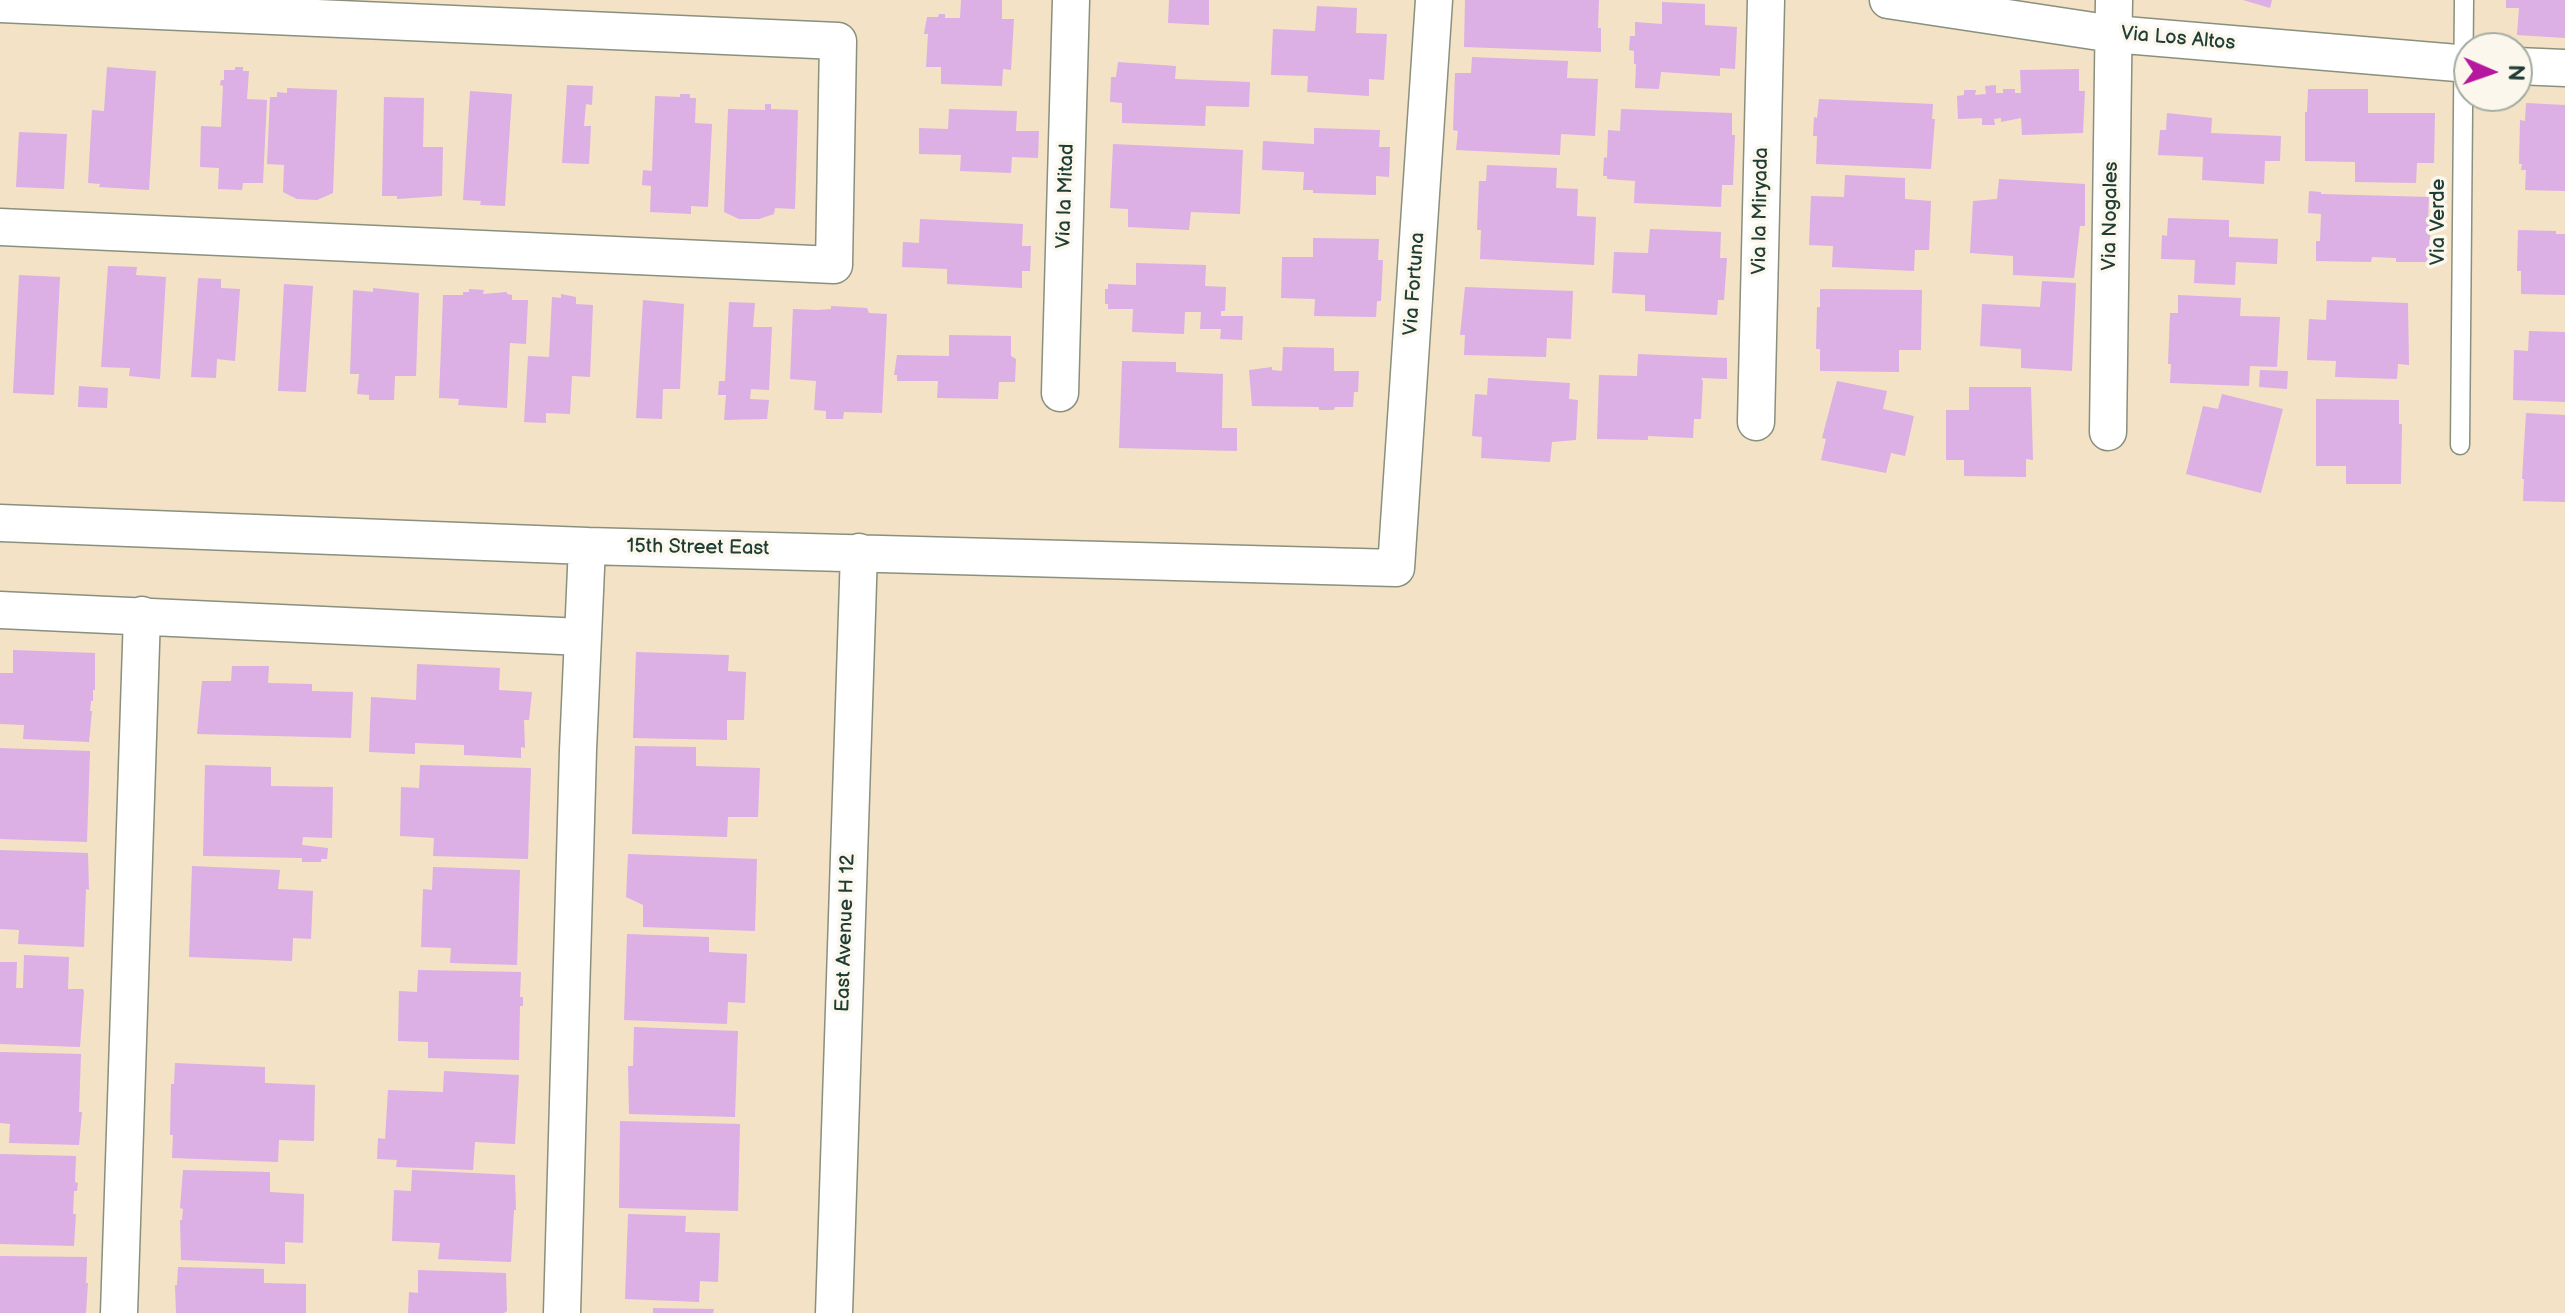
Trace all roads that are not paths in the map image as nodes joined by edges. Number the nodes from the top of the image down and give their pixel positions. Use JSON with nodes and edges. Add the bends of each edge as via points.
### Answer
{"nodes":[{"id":1,"x":1071,"y":0,"type":"edge"},
{"id":2,"x":1434,"y":0,"type":"edge"},
{"id":3,"x":1766,"y":0,"type":"edge"},
{"id":4,"x":1888,"y":0,"type":"edge"},
{"id":5,"x":2464,"y":0,"type":"edge"},
{"id":6,"x":0,"y":4,"type":"edge"},
{"id":7,"x":2114,"y":17,"type":"edge"},
{"id":8,"x":2465,"y":32,"type":"edge"},
{"id":9,"x":2453,"y":62,"type":"edge"},
{"id":10,"x":2533,"y":67,"type":"edge"},
{"id":11,"x":2565,"y":68,"type":"edge"},
{"id":12,"x":2465,"y":112,"type":"edge"},
{"id":13,"x":0,"y":227,"type":"edge"},
{"id":14,"x":1060,"y":393,"type":"dead end"},
{"id":15,"x":1756,"y":422,"type":"dead end"},
{"id":16,"x":2108,"y":432,"type":"dead end"},
{"id":17,"x":2460,"y":445,"type":"dead end"},
{"id":18,"x":0,"y":523,"type":"edge"},
{"id":19,"x":587,"y":546,"type":"junction"},
{"id":20,"x":859,"y":552,"type":"junction"},
{"id":21,"x":1396,"y":568,"type":"joint"},
{"id":22,"x":0,"y":610,"type":"edge"},
{"id":23,"x":142,"y":615,"type":"junction"},
{"id":24,"x":582,"y":637,"type":"junction"},
{"id":25,"x":119,"y":1313,"type":"edge"},
{"id":26,"x":562,"y":1313,"type":"edge"},
{"id":27,"x":834,"y":1313,"type":"edge"}],
"edges":[{"from":1,"to":14,"type":"street","name":"Via la Mitad"},
{"from":2,"to":21,"type":"street","name":"Via Fortuna"},
{"from":3,"to":15,"type":"street","name":"Via la Miryada"},
{"from":4,"to":7,"type":"street","name":"Via Los Altos"},
{"from":5,"to":8,"type":"lane","name":"Via Verde"},
{"from":6,"to":13,"type":"street","via":[[838,41],[834,265]]},
{"from":7,"to":9,"type":"street","name":"Via Los Altos"},
{"from":7,"to":16,"type":"street","name":"Via Nogales"},
{"from":10,"to":11,"type":"street"},
{"from":12,"to":17,"type":"lane","name":"Via Verde"},
{"from":18,"to":19,"type":"street","name":"15th Street East"},
{"from":19,"to":20,"type":"street","name":"15th Street East"},
{"from":19,"to":24,"type":"street"},
{"from":20,"to":21,"type":"street","name":"15th Street East"},
{"from":20,"to":27,"type":"street","name":"East Avenue H 12"},
{"from":22,"to":23,"type":"street"},
{"from":23,"to":24,"type":"street"},
{"from":23,"to":25,"type":"street"},
{"from":24,"to":26,"type":"street"}]}
